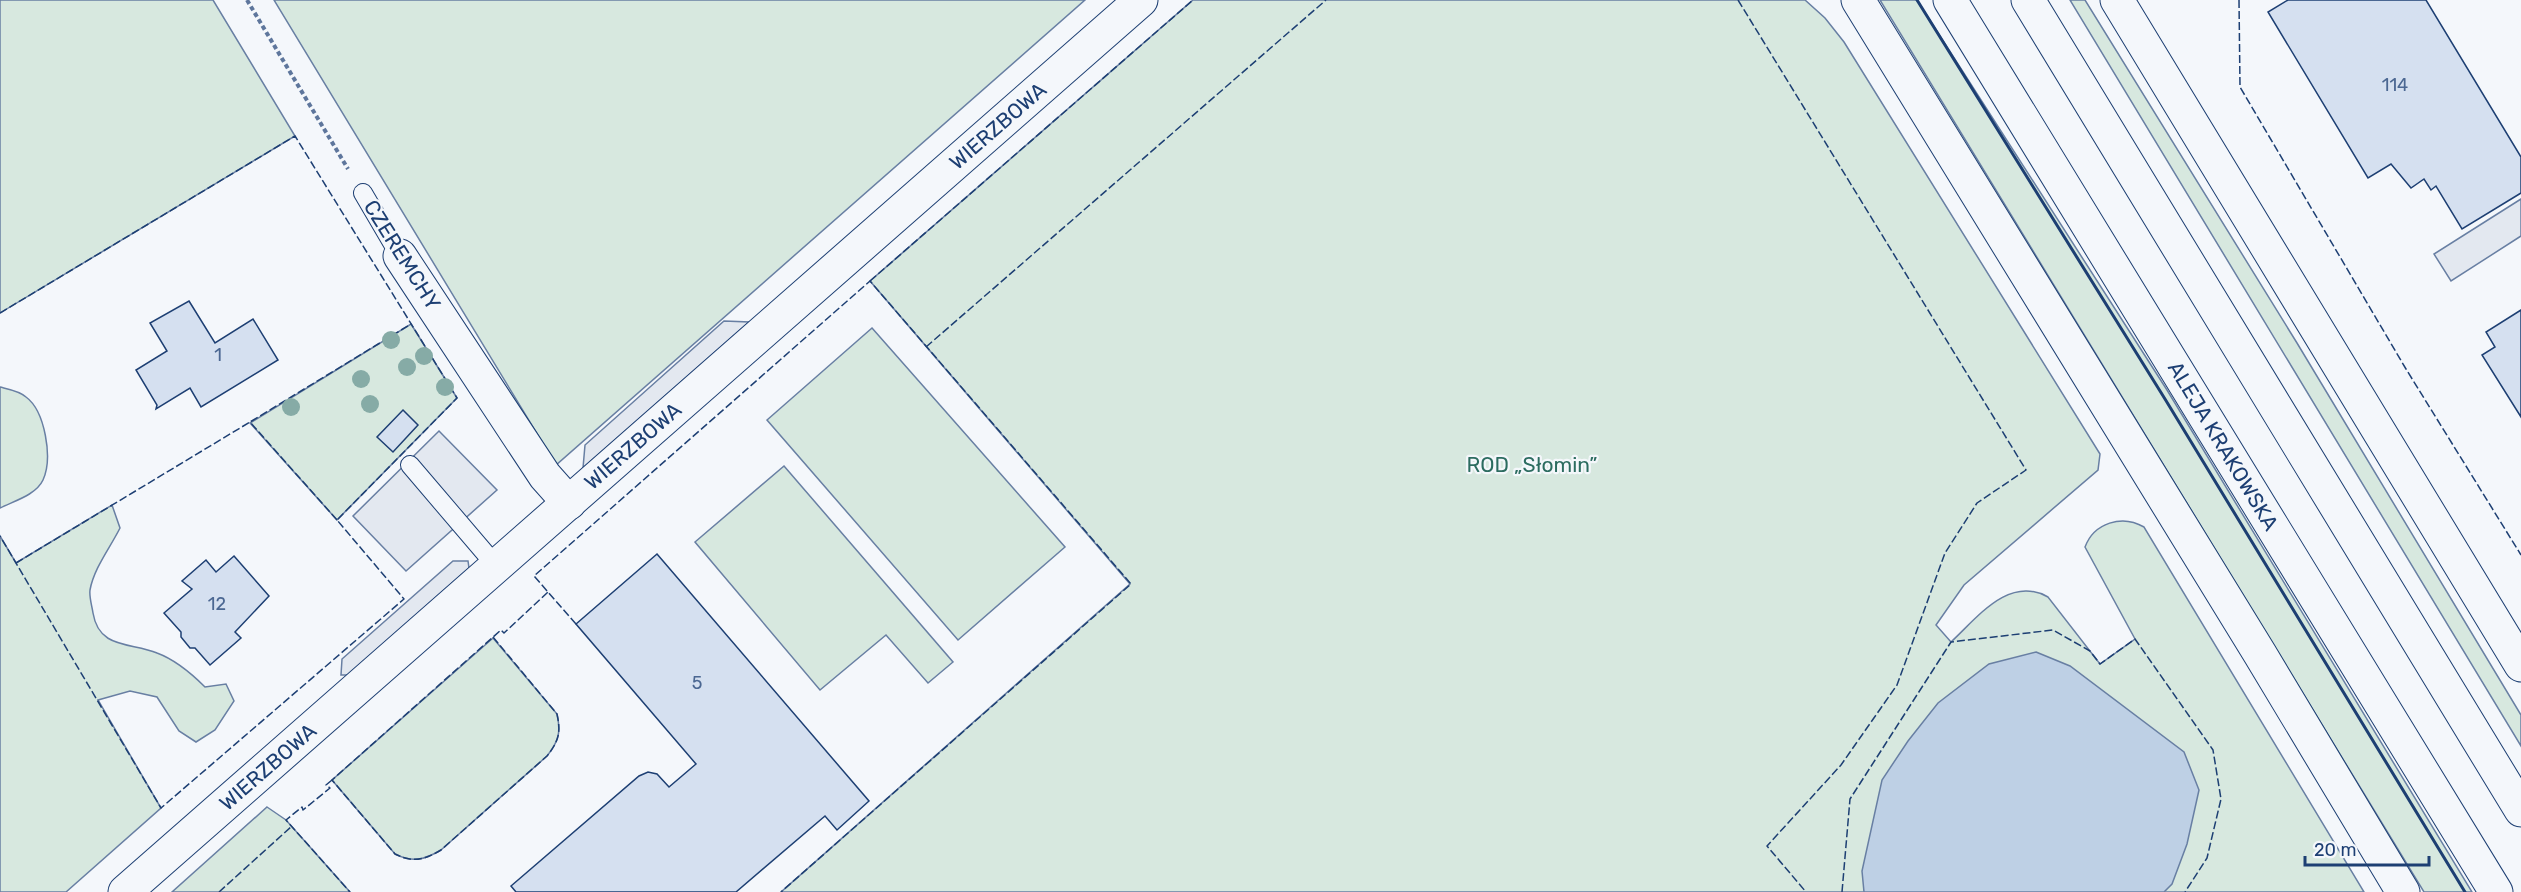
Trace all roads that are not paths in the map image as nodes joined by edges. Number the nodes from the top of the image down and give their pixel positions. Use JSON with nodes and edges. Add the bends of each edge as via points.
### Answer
{"nodes":[{"id":1,"x":1141,"y":0,"type":"edge"},
{"id":2,"x":1858,"y":0,"type":"edge"},
{"id":3,"x":1950,"y":0,"type":"edge"},
{"id":4,"x":2028,"y":0,"type":"edge"},
{"id":5,"x":2117,"y":0,"type":"edge"},
{"id":6,"x":363,"y":193,"type":"road end"},
{"id":7,"x":400,"y":256,"type":"joint"},
{"id":8,"x":410,"y":465,"type":"dead end"},
{"id":9,"x":568,"y":503,"type":"junction"},
{"id":10,"x":497,"y":567,"type":"junction"},
{"id":11,"x":2521,"y":665,"type":"edge"},
{"id":12,"x":2521,"y":810,"type":"edge"},
{"id":13,"x":125,"y":892,"type":"edge"},
{"id":14,"x":2403,"y":892,"type":"edge"},
{"id":15,"x":2496,"y":892,"type":"edge"}],
"edges":[{"from":1,"to":9,"type":"street","name":"WIERZBOWA"},
{"from":2,"to":14,"type":"street"},
{"from":3,"to":15,"type":"street","name":"ALEJA KRAKOWSKA"},
{"from":4,"to":12,"type":"street"},
{"from":5,"to":11,"type":"street"},
{"from":6,"to":7,"type":"lane","name":"CZEREMCHY"},
{"from":7,"to":9,"type":"street","name":"CZEREMCHY","via":[[545,476]]},
{"from":8,"to":10,"type":"lane"},
{"from":9,"to":10,"type":"street","name":"WIERZBOWA"},
{"from":10,"to":13,"type":"street","name":"WIERZBOWA"}]}
